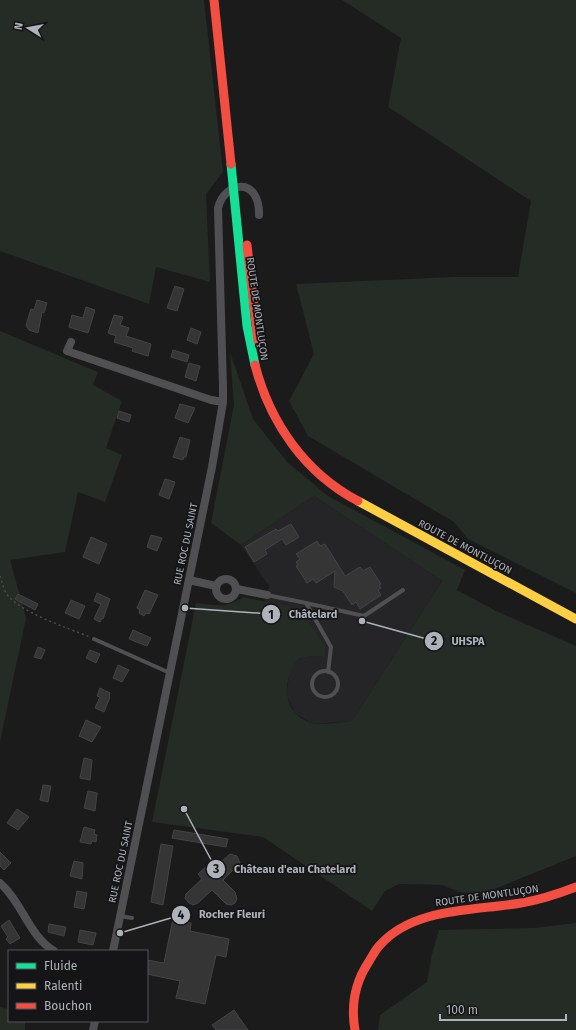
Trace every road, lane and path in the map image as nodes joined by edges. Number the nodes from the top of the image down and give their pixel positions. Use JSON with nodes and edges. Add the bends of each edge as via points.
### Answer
{"nodes":[{"id":1,"x":215,"y":0,"type":"edge"},
{"id":2,"x":236,"y":188,"type":"junction"},
{"id":3,"x":259,"y":215,"type":"dead end"},
{"id":4,"x":71,"y":342,"type":"dead end"},
{"id":5,"x":223,"y":402,"type":"junction"},
{"id":6,"x":0,"y":576,"type":"edge"},
{"id":7,"x":189,"y":580,"type":"junction"},
{"id":8,"x":216,"y":586,"type":"junction"},
{"id":9,"x":237,"y":589,"type":"junction"},
{"id":10,"x":403,"y":590,"type":"dead end"},
{"id":11,"x":267,"y":595,"type":"joint"},
{"id":12,"x":306,"y":603,"type":"junction"},
{"id":13,"x":576,"y":612,"type":"edge"},
{"id":14,"x":576,"y":619,"type":"edge"},
{"id":15,"x":94,"y":639,"type":"joint"},
{"id":16,"x":328,"y":672,"type":"junction"},
{"id":17,"x":170,"y":673,"type":"junction"},
{"id":18,"x":0,"y":883,"type":"edge"},
{"id":19,"x":576,"y":886,"type":"edge"},
{"id":20,"x":576,"y":893,"type":"edge"},
{"id":21,"x":120,"y":916,"type":"junction"},
{"id":22,"x":132,"y":918,"type":"dead end"},
{"id":23,"x":53,"y":950,"type":"edge"},
{"id":24,"x":113,"y":950,"type":"edge"},
{"id":25,"x":354,"y":1030,"type":"edge"},
{"id":26,"x":358,"y":1030,"type":"edge"}],
"edges":[{"from":1,"to":2,"type":"main road","name":"ROUTE DE MONTLUÇON"},
{"from":2,"to":3,"type":"street","via":[[250,189],[256,194]]},
{"from":2,"to":5,"type":"street","name":"RUE ROC DU SAINT","via":[[222,198],[218,212]]},
{"from":2,"to":13,"type":"main road","name":"ROUTE DE MONTLUÇON","via":[[264,373],[276,406],[299,444],[320,467],[357,494]]},
{"from":2,"to":14,"type":"main road","name":"ROUTE DE MONTLUÇON","via":[[244,304],[253,362],[265,400],[290,444],[325,478],[350,497]]},
{"from":4,"to":5,"type":"street","via":[[67,351]]},
{"from":5,"to":7,"type":"street","name":"RUE ROC DU SAINT"},
{"from":6,"to":15,"type":"path","via":[[5,592],[12,601],[34,614]]},
{"from":7,"to":8,"type":"street"},
{"from":7,"to":17,"type":"street","name":"RUE ROC DU SAINT"},
{"from":8,"to":9,"type":"street","via":[[223,579],[230,579]]},
{"from":8,"to":9,"type":"street","via":[[219,596],[225,599],[231,598]]},
{"from":9,"to":11,"type":"street"},
{"from":10,"to":12,"type":"lane","via":[[364,616]]},
{"from":11,"to":12,"type":"lane"},
{"from":12,"to":16,"type":"lane","via":[[330,647]]},
{"from":15,"to":17,"type":"lane"},
{"from":16,"to":16,"type":"lane","via":[[335,676],[337,689],[332,695],[320,696],[313,691],[312,682],[320,672]]},
{"from":17,"to":21,"type":"street","name":"RUE ROC DU SAINT"},
{"from":18,"to":23,"type":"street","via":[[8,890],[41,941]]},
{"from":19,"to":25,"type":"main road","name":"ROUTE DE MONTLUÇON","via":[[551,897],[520,904],[437,914],[416,920],[401,928],[380,946],[364,969],[353,1003]]},
{"from":20,"to":26,"type":"main road","name":"ROUTE DE MONTLUÇON","via":[[530,909],[439,920],[407,932],[385,949],[367,976],[360,999]]},
{"from":21,"to":22,"type":"lane"},
{"from":21,"to":24,"type":"street","name":"RUE ROC DU SAINT"}]}
